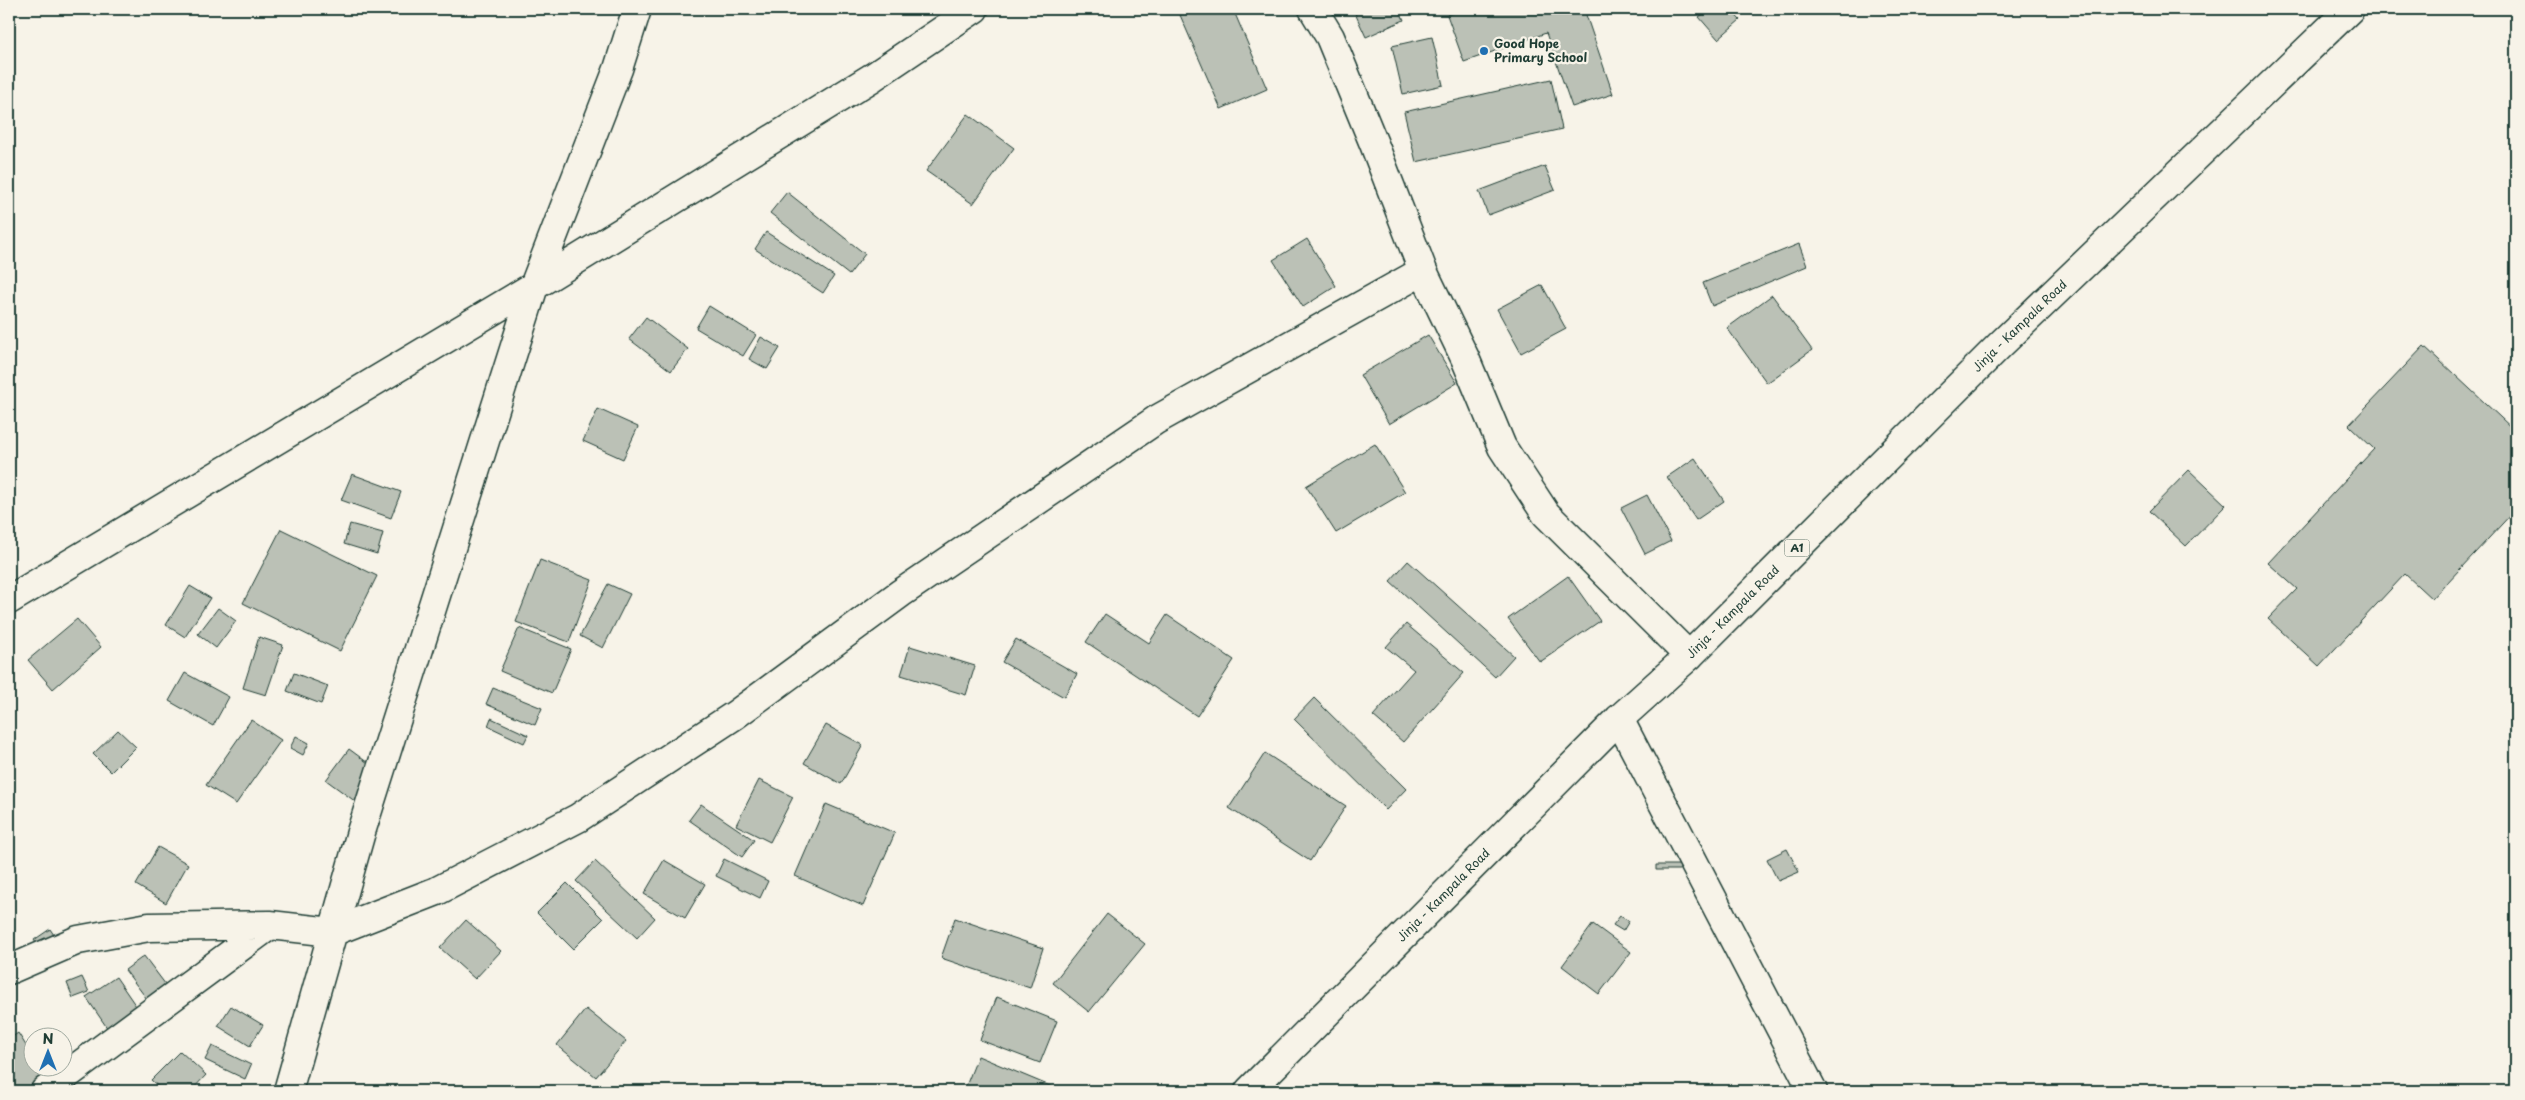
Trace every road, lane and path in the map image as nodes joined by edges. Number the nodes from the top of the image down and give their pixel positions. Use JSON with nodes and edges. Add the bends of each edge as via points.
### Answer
{"nodes":[{"id":1,"x":637,"y":9,"type":"edge"},
{"id":2,"x":974,"y":9,"type":"edge"},
{"id":3,"x":1313,"y":9,"type":"edge"},
{"id":4,"x":2350,"y":9,"type":"edge"},
{"id":5,"x":1423,"y":271,"type":"junction"},
{"id":6,"x":534,"y":286,"type":"junction"},
{"id":7,"x":9,"y":600,"type":"edge"},
{"id":8,"x":1689,"y":656,"type":"junction"},
{"id":9,"x":1619,"y":719,"type":"junction"},
{"id":10,"x":270,"y":925,"type":"junction"},
{"id":11,"x":332,"y":932,"type":"junction"},
{"id":12,"x":9,"y":970,"type":"edge"},
{"id":13,"x":45,"y":1091,"type":"edge"},
{"id":14,"x":288,"y":1091,"type":"edge"},
{"id":15,"x":1249,"y":1091,"type":"edge"},
{"id":16,"x":1813,"y":1091,"type":"edge"}],
"edges":[{"from":1,"to":6,"type":"main road","via":[[618,69]]},
{"from":2,"to":6,"type":"main road","via":[[873,77]]},
{"from":3,"to":5,"type":"main road","via":[[1330,37]]},
{"from":4,"to":8,"type":"main road","name":"Jinja - Kampala Road","number":"A1","via":[[2001,344]]},
{"from":5,"to":8,"type":"main road","via":[[1465,358],[1502,447],[1546,514]]},
{"from":5,"to":11,"type":"main road","via":[[1156,420],[901,593],[735,714],[578,818],[437,891]]},
{"from":6,"to":7,"type":"main road"},
{"from":6,"to":11,"type":"main road"},
{"from":8,"to":9,"type":"main road","name":"Jinja - Kampala Road","number":"A1"},
{"from":9,"to":15,"type":"main road","name":"Jinja - Kampala Road","number":"A1"},
{"from":9,"to":16,"type":"main road"},
{"from":10,"to":11,"type":"main road"},
{"from":10,"to":12,"type":"main road","via":[[149,927],[78,940]]},
{"from":10,"to":13,"type":"main road"},
{"from":11,"to":14,"type":"main road"}]}
